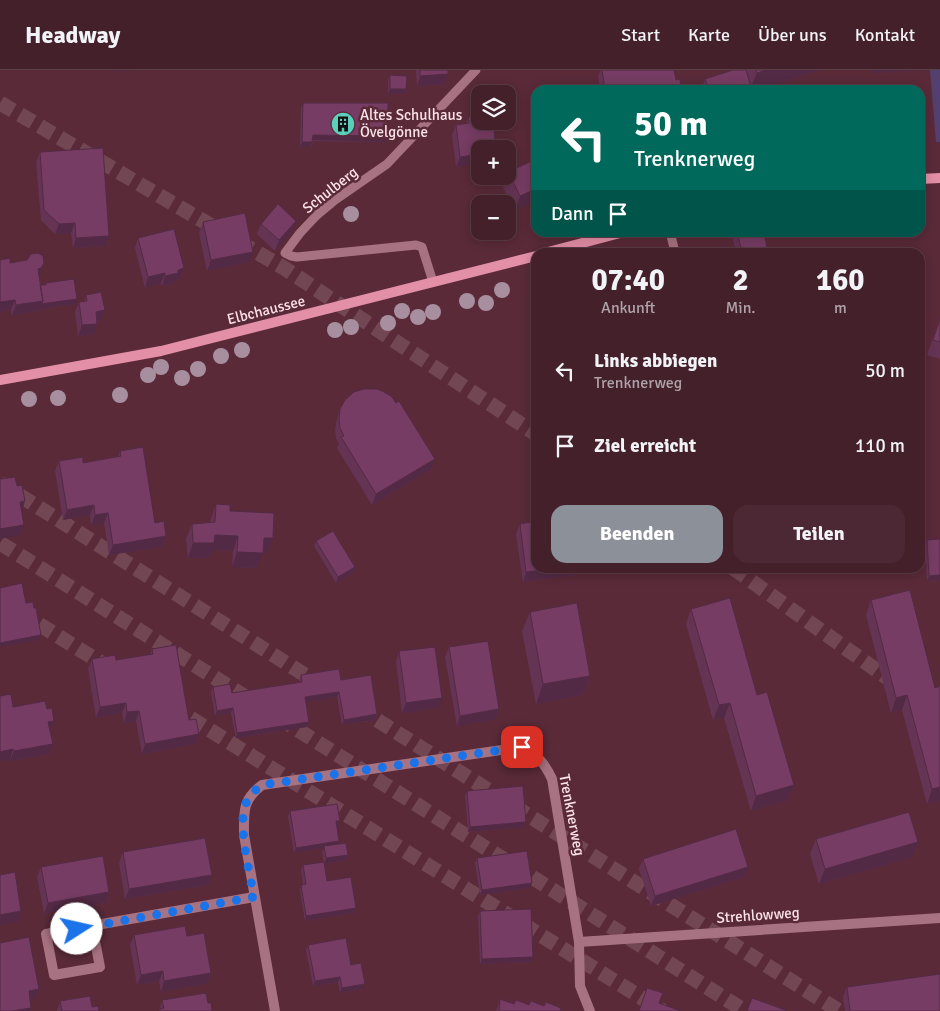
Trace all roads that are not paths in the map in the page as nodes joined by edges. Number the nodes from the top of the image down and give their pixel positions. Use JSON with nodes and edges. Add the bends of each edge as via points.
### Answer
{"nodes":[{"id":1,"x":476,"y":70,"type":"edge"},
{"id":2,"x":940,"y":178,"type":"edge"},
{"id":3,"x":925,"y":179,"type":"edge"},
{"id":4,"x":605,"y":237,"type":"edge"},
{"id":5,"x":563,"y":248,"type":"edge"},
{"id":6,"x":531,"y":257,"type":"edge"},
{"id":7,"x":433,"y":282,"type":"junction"},
{"id":8,"x":0,"y":380,"type":"edge"},
{"id":9,"x":254,"y":897,"type":"junction"},
{"id":10,"x":940,"y":918,"type":"edge"},
{"id":11,"x":92,"y":926,"type":"junction"},
{"id":12,"x":579,"y":942,"type":"junction"},
{"id":13,"x":275,"y":1011,"type":"edge"},
{"id":14,"x":590,"y":1011,"type":"edge"}],
"edges":[{"from":1,"to":7,"type":"lane","name":"Schulberg","via":[[387,164],[317,215],[284,253],[297,257],[416,245],[422,247]]},
{"from":2,"to":3,"type":"main road"},
{"from":4,"to":5,"type":"main road"},
{"from":6,"to":7,"type":"main road","name":"Elbchaussee"},
{"from":7,"to":8,"type":"main road","name":"Elbchaussee","via":[[161,351]]},
{"from":9,"to":11,"type":"street"},
{"from":9,"to":12,"type":"street","name":"Trenknerweg","via":[[244,835],[244,808],[251,793],[262,785],[522,747],[537,756],[552,780]]},
{"from":9,"to":13,"type":"street","name":"Trenknerweg"},
{"from":10,"to":12,"type":"street","name":"Strehlowweg"},
{"from":11,"to":11,"type":"street","via":[[46,934],[54,975],[100,967]]},
{"from":12,"to":14,"type":"street","name":"Trenknerweg","via":[[580,986]]}]}
